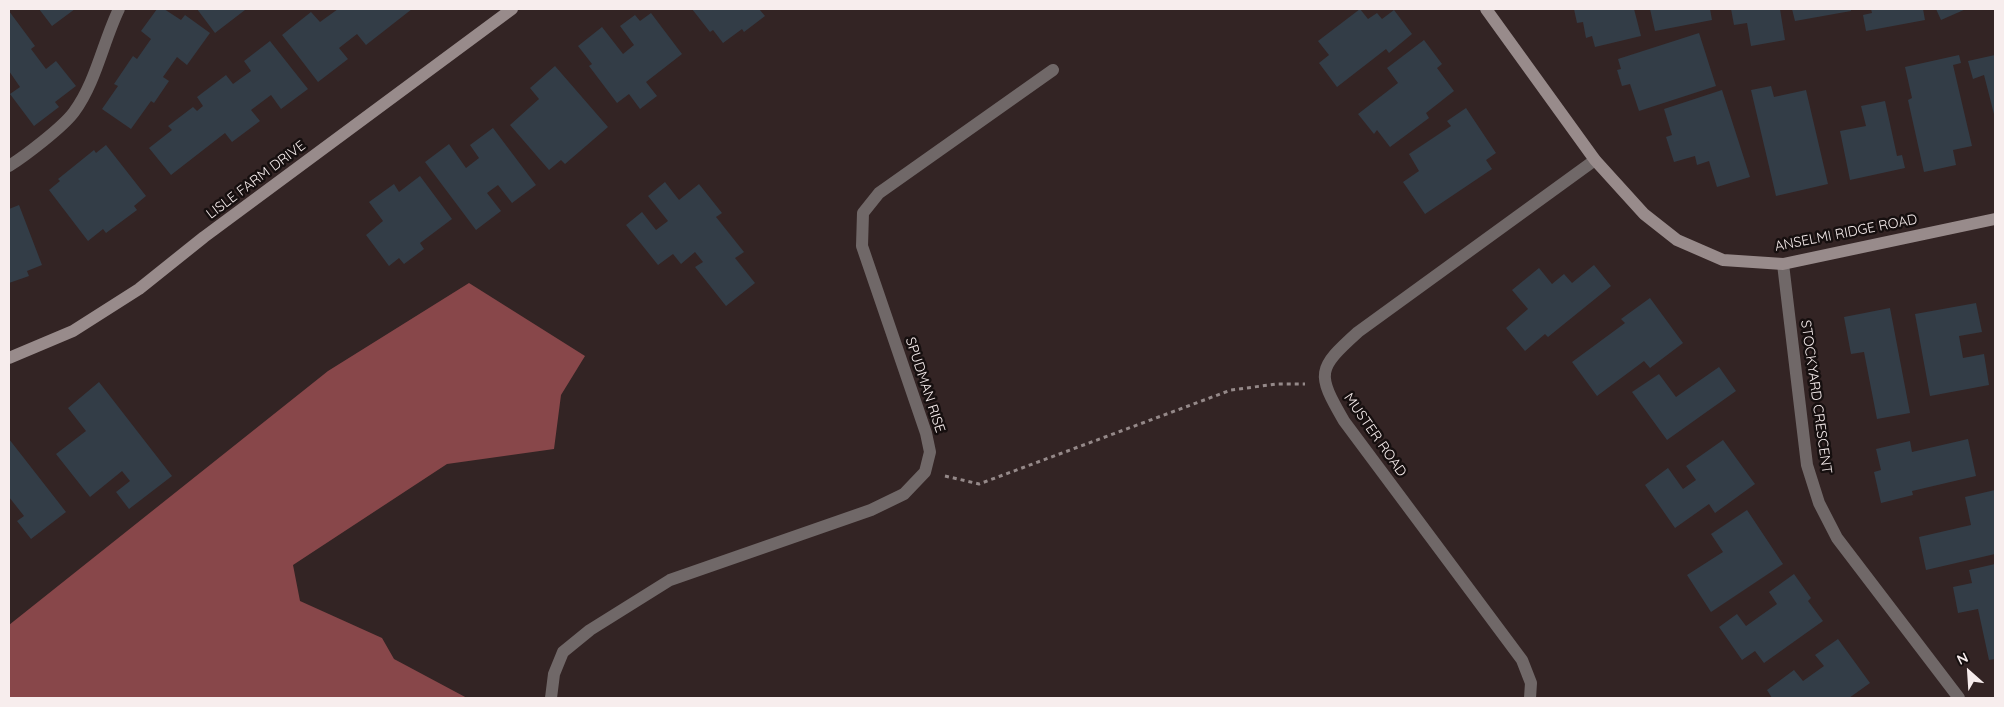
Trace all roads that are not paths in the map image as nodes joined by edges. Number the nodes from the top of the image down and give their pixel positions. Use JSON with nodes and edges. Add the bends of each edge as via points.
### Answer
{"nodes":[{"id":1,"x":119,"y":9,"type":"edge"},
{"id":2,"x":512,"y":9,"type":"edge"},
{"id":3,"x":1486,"y":9,"type":"edge"},
{"id":4,"x":1053,"y":70,"type":"dead end"},
{"id":5,"x":1595,"y":160,"type":"junction"},
{"id":6,"x":10,"y":164,"type":"edge"},
{"id":7,"x":1995,"y":219,"type":"edge"},
{"id":8,"x":1783,"y":264,"type":"junction"},
{"id":9,"x":9,"y":358,"type":"edge"},
{"id":10,"x":551,"y":698,"type":"edge"},
{"id":11,"x":1530,"y":698,"type":"edge"},
{"id":12,"x":1959,"y":698,"type":"edge"}],
"edges":[{"from":1,"to":6,"type":"street","via":[[91,81],[74,112]]},
{"from":2,"to":9,"type":"street","name":"LISLE FARM DRIVE","via":[[139,289],[73,331]]},
{"from":3,"to":5,"type":"street","name":"ANSELMI RIDGE ROAD"},
{"from":4,"to":10,"type":"street","name":"SPUDMAN RISE","via":[[879,193],[863,213],[862,246],[926,433],[930,452],[925,472],[904,494],[872,510],[670,580],[590,630],[563,652],[554,674]]},
{"from":5,"to":8,"type":"street","name":"ANSELMI RIDGE ROAD","via":[[1644,214],[1677,240],[1723,260]]},
{"from":5,"to":11,"type":"street","name":"MUSTER ROAD","via":[[1358,332],[1328,361],[1325,371],[1330,396],[1344,421],[1522,660],[1531,683]]},
{"from":7,"to":8,"type":"street","name":"ANSELMI RIDGE ROAD"},
{"from":8,"to":12,"type":"street","name":"STOCKYARD CRESCENT","via":[[1807,464],[1819,503],[1837,538]]}]}
